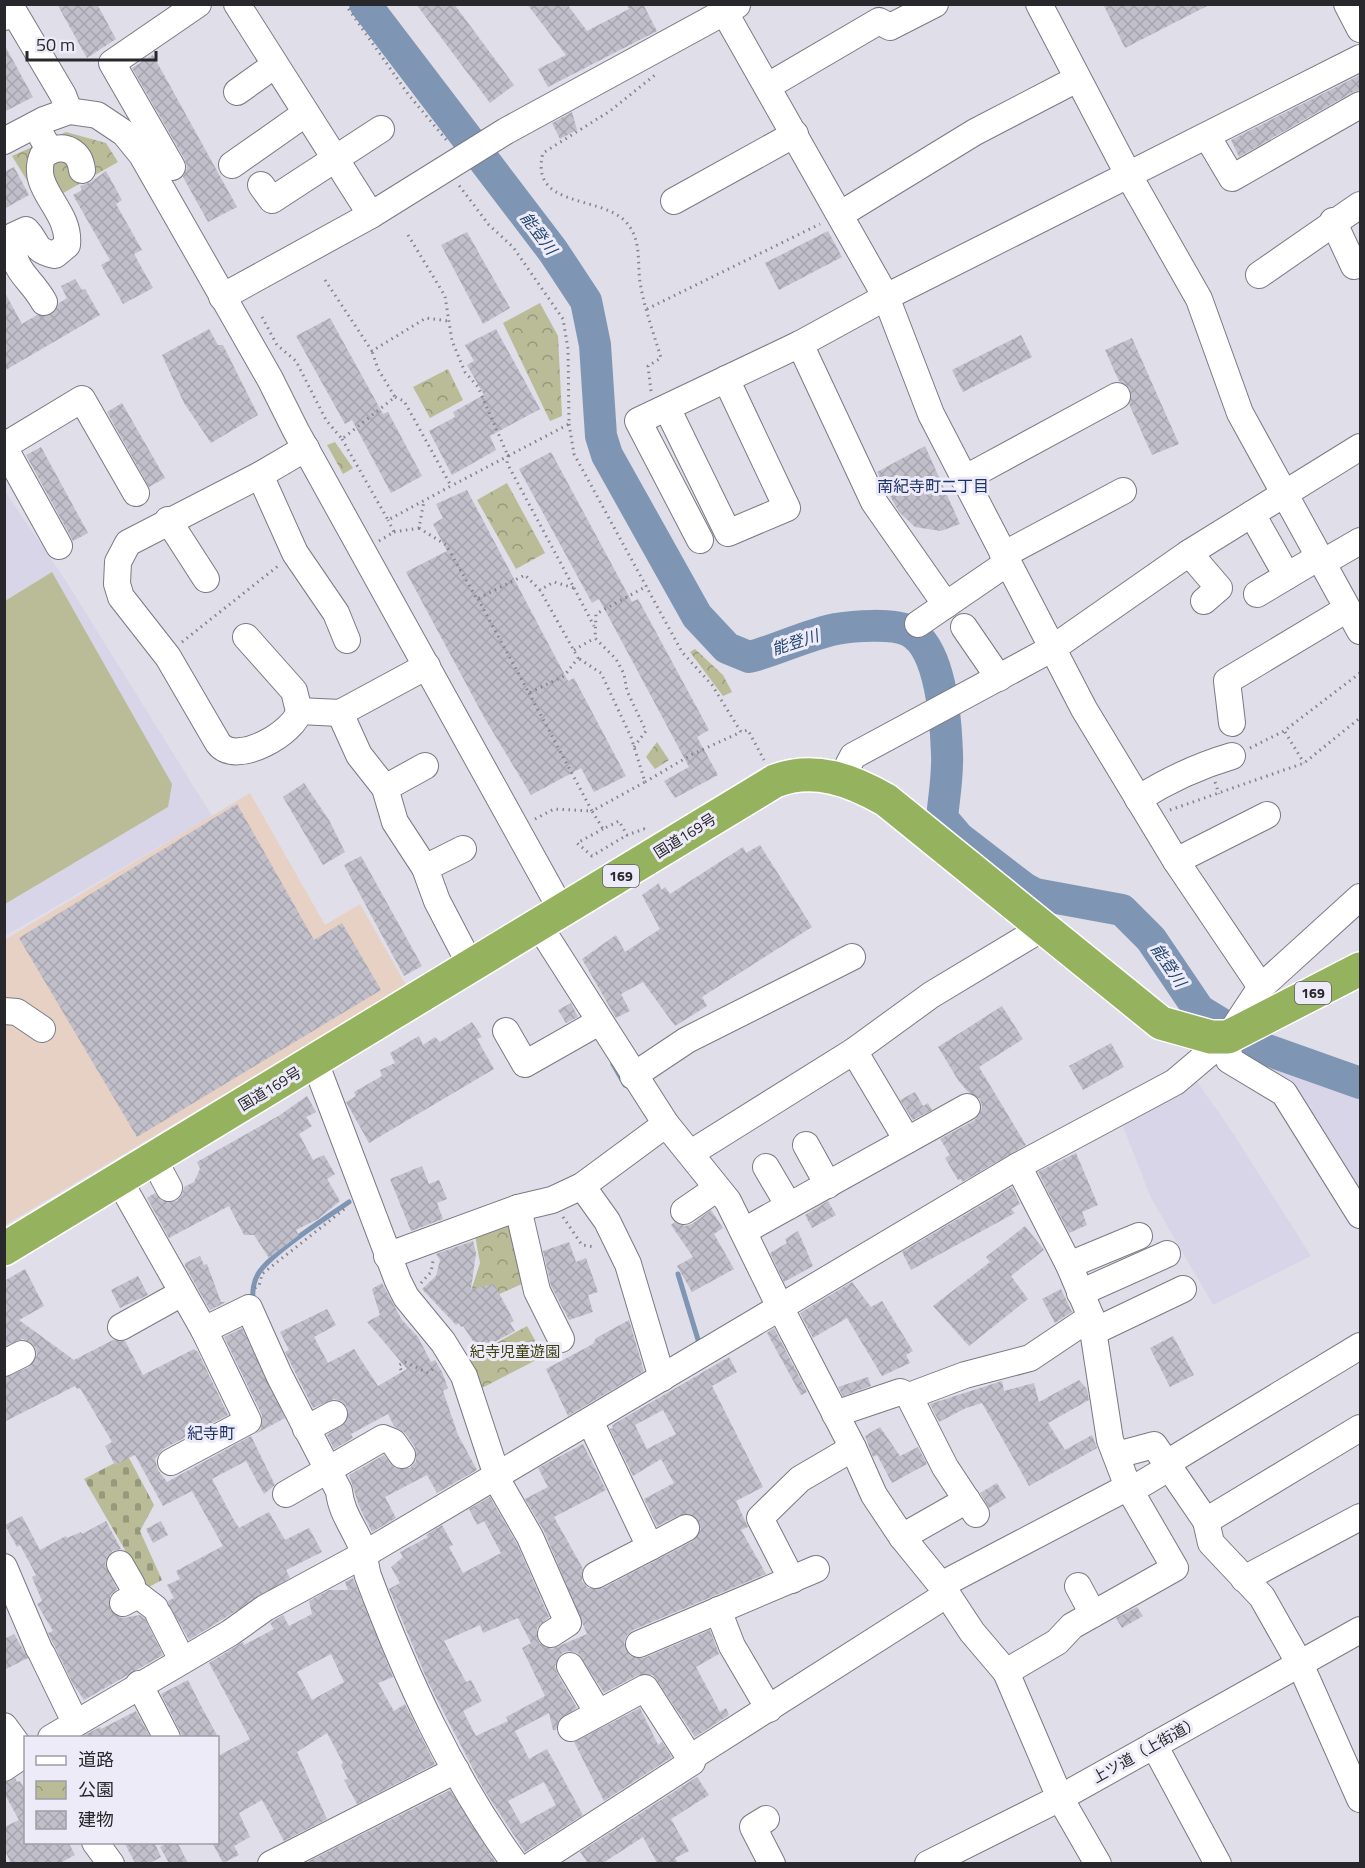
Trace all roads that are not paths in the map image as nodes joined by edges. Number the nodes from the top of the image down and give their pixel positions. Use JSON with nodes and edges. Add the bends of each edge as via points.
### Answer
{"nodes":[{"id":1,"x":198,"y":4,"type":"edge"},
{"id":2,"x":237,"y":4,"type":"edge"},
{"id":3,"x":935,"y":4,"type":"edge"},
{"id":4,"x":1039,"y":4,"type":"edge"},
{"id":5,"x":1347,"y":4,"type":"edge"},
{"id":6,"x":727,"y":7,"type":"edge"},
{"id":7,"x":4,"y":17,"type":"edge"},
{"id":8,"x":1360,"y":29,"type":"edge"},
{"id":9,"x":1360,"y":58,"type":"edge"},
{"id":10,"x":275,"y":65,"type":"junction"},
{"id":11,"x":1077,"y":79,"type":"junction"},
{"id":12,"x":768,"y":86,"type":"junction"},
{"id":13,"x":237,"y":92,"type":"dead end"},
{"id":14,"x":1360,"y":105,"type":"edge"},
{"id":15,"x":69,"y":111,"type":"junction"},
{"id":16,"x":306,"y":112,"type":"junction"},
{"id":17,"x":35,"y":124,"type":"junction"},
{"id":18,"x":381,"y":129,"type":"dead end"},
{"id":19,"x":795,"y":134,"type":"junction"},
{"id":20,"x":1207,"y":136,"type":"junction"},
{"id":21,"x":4,"y":141,"type":"edge"},
{"id":22,"x":50,"y":151,"type":"junction"},
{"id":23,"x":334,"y":157,"type":"junction"},
{"id":24,"x":232,"y":165,"type":"dead end"},
{"id":25,"x":172,"y":167,"type":"dead end"},
{"id":26,"x":82,"y":170,"type":"dead end"},
{"id":27,"x":1129,"y":176,"type":"junction"},
{"id":28,"x":261,"y":185,"type":"dead end"},
{"id":29,"x":674,"y":201,"type":"dead end"},
{"id":30,"x":1360,"y":205,"type":"edge"},
{"id":31,"x":841,"y":214,"type":"junction"},
{"id":32,"x":371,"y":215,"type":"junction"},
{"id":33,"x":1334,"y":221,"type":"junction"},
{"id":34,"x":11,"y":263,"type":"edge"},
{"id":35,"x":1354,"y":266,"type":"dead end"},
{"id":36,"x":1259,"y":275,"type":"dead end"},
{"id":37,"x":222,"y":297,"type":"junction"},
{"id":38,"x":886,"y":297,"type":"junction"},
{"id":39,"x":44,"y":302,"type":"dead end"},
{"id":40,"x":800,"y":344,"type":"junction"},
{"id":41,"x":726,"y":379,"type":"junction"},
{"id":42,"x":1117,"y":396,"type":"dead end"},
{"id":43,"x":661,"y":411,"type":"junction"},
{"id":44,"x":4,"y":447,"type":"edge"},
{"id":45,"x":1360,"y":447,"type":"edge"},
{"id":46,"x":306,"y":448,"type":"junction"},
{"id":47,"x":260,"y":475,"type":"junction"},
{"id":48,"x":964,"y":479,"type":"junction"},
{"id":49,"x":1123,"y":491,"type":"dead end"},
{"id":50,"x":136,"y":492,"type":"dead end"},
{"id":51,"x":1283,"y":494,"type":"junction"},
{"id":52,"x":1252,"y":514,"type":"junction"},
{"id":53,"x":168,"y":520,"type":"junction"},
{"id":54,"x":700,"y":540,"type":"dead end"},
{"id":55,"x":1360,"y":541,"type":"edge"},
{"id":56,"x":59,"y":546,"type":"dead end"},
{"id":57,"x":1189,"y":553,"type":"junction"},
{"id":58,"x":1005,"y":559,"type":"junction"},
{"id":59,"x":1320,"y":560,"type":"junction"},
{"id":60,"x":1287,"y":576,"type":"junction"},
{"id":61,"x":206,"y":579,"type":"dead end"},
{"id":62,"x":1257,"y":594,"type":"dead end"},
{"id":63,"x":1204,"y":601,"type":"dead end"},
{"id":64,"x":946,"y":605,"type":"junction"},
{"id":65,"x":1347,"y":609,"type":"junction"},
{"id":66,"x":918,"y":624,"type":"dead end"},
{"id":67,"x":964,"y":627,"type":"dead end"},
{"id":68,"x":1360,"y":631,"type":"edge"},
{"id":69,"x":246,"y":637,"type":"dead end"},
{"id":70,"x":347,"y":640,"type":"dead end"},
{"id":71,"x":1053,"y":648,"type":"junction"},
{"id":72,"x":427,"y":666,"type":"junction"},
{"id":73,"x":999,"y":678,"type":"junction"},
{"id":74,"x":299,"y":711,"type":"junction"},
{"id":75,"x":340,"y":713,"type":"junction"},
{"id":76,"x":1232,"y":723,"type":"dead end"},
{"id":77,"x":1232,"y":756,"type":"road end"},
{"id":78,"x":425,"y":766,"type":"dead end"},
{"id":79,"x":841,"y":779,"type":"junction"},
{"id":80,"x":385,"y":788,"type":"junction"},
{"id":81,"x":1144,"y":808,"type":"junction"},
{"id":82,"x":1267,"y":815,"type":"dead end"},
{"id":83,"x":463,"y":849,"type":"dead end"},
{"id":84,"x":1176,"y":861,"type":"junction"},
{"id":85,"x":425,"y":868,"type":"junction"},
{"id":86,"x":1360,"y":897,"type":"edge"},
{"id":87,"x":550,"y":917,"type":"junction"},
{"id":88,"x":1044,"y":927,"type":"junction"},
{"id":89,"x":852,"y":957,"type":"dead end"},
{"id":90,"x":471,"y":966,"type":"junction"},
{"id":91,"x":1360,"y":969,"type":"edge"},
{"id":92,"x":1263,"y":1002,"type":"junction"},
{"id":93,"x":4,"y":1011,"type":"edge"},
{"id":94,"x":599,"y":1022,"type":"junction"},
{"id":95,"x":42,"y":1029,"type":"dead end"},
{"id":96,"x":506,"y":1031,"type":"dead end"},
{"id":97,"x":1228,"y":1037,"type":"junction"},
{"id":98,"x":854,"y":1051,"type":"junction"},
{"id":99,"x":315,"y":1062,"type":"junction"},
{"id":100,"x":633,"y":1076,"type":"junction"},
{"id":101,"x":967,"y":1107,"type":"dead end"},
{"id":102,"x":666,"y":1124,"type":"junction"},
{"id":103,"x":907,"y":1140,"type":"junction"},
{"id":104,"x":806,"y":1145,"type":"dead end"},
{"id":105,"x":691,"y":1154,"type":"junction"},
{"id":106,"x":154,"y":1160,"type":"junction"},
{"id":107,"x":1018,"y":1166,"type":"junction"},
{"id":108,"x":766,"y":1167,"type":"dead end"},
{"id":109,"x":119,"y":1180,"type":"junction"},
{"id":110,"x":828,"y":1185,"type":"junction"},
{"id":111,"x":582,"y":1186,"type":"junction"},
{"id":112,"x":169,"y":1188,"type":"dead end"},
{"id":113,"x":716,"y":1189,"type":"junction"},
{"id":114,"x":789,"y":1206,"type":"junction"},
{"id":115,"x":518,"y":1208,"type":"junction"},
{"id":116,"x":684,"y":1211,"type":"dead end"},
{"id":117,"x":1360,"y":1215,"type":"edge"},
{"id":118,"x":744,"y":1231,"type":"junction"},
{"id":119,"x":1139,"y":1236,"type":"dead end"},
{"id":120,"x":4,"y":1249,"type":"edge"},
{"id":121,"x":1167,"y":1254,"type":"dead end"},
{"id":122,"x":387,"y":1256,"type":"junction"},
{"id":123,"x":1069,"y":1265,"type":"junction"},
{"id":124,"x":1183,"y":1289,"type":"dead end"},
{"id":125,"x":182,"y":1293,"type":"junction"},
{"id":126,"x":1080,"y":1293,"type":"junction"},
{"id":127,"x":780,"y":1307,"type":"junction"},
{"id":128,"x":1093,"y":1324,"type":"junction"},
{"id":129,"x":121,"y":1327,"type":"dead end"},
{"id":130,"x":204,"y":1330,"type":"junction"},
{"id":131,"x":561,"y":1339,"type":"dead end"},
{"id":132,"x":1360,"y":1346,"type":"edge"},
{"id":133,"x":662,"y":1378,"type":"junction"},
{"id":134,"x":909,"y":1396,"type":"junction"},
{"id":135,"x":334,"y":1414,"type":"dead end"},
{"id":136,"x":836,"y":1414,"type":"junction"},
{"id":137,"x":590,"y":1421,"type":"junction"},
{"id":138,"x":1360,"y":1428,"type":"edge"},
{"id":139,"x":306,"y":1429,"type":"junction"},
{"id":140,"x":853,"y":1448,"type":"junction"},
{"id":141,"x":402,"y":1455,"type":"dead end"},
{"id":142,"x":1117,"y":1455,"type":"junction"},
{"id":143,"x":171,"y":1462,"type":"dead end"},
{"id":144,"x":1169,"y":1465,"type":"junction"},
{"id":145,"x":327,"y":1471,"type":"junction"},
{"id":146,"x":498,"y":1476,"type":"junction"},
{"id":147,"x":1129,"y":1489,"type":"junction"},
{"id":148,"x":286,"y":1494,"type":"dead end"},
{"id":149,"x":1360,"y":1517,"type":"edge"},
{"id":150,"x":686,"y":1528,"type":"dead end"},
{"id":151,"x":1207,"y":1529,"type":"junction"},
{"id":152,"x":902,"y":1537,"type":"junction"},
{"id":153,"x":650,"y":1547,"type":"junction"},
{"id":154,"x":363,"y":1556,"type":"junction"},
{"id":155,"x":816,"y":1569,"type":"dead end"},
{"id":156,"x":12,"y":1575,"type":"edge"},
{"id":157,"x":596,"y":1575,"type":"dead end"},
{"id":158,"x":1244,"y":1579,"type":"junction"},
{"id":159,"x":792,"y":1580,"type":"junction"},
{"id":160,"x":1078,"y":1586,"type":"dead end"},
{"id":161,"x":944,"y":1590,"type":"junction"},
{"id":162,"x":137,"y":1594,"type":"dead end"},
{"id":163,"x":718,"y":1610,"type":"junction"},
{"id":164,"x":1093,"y":1614,"type":"junction"},
{"id":165,"x":1360,"y":1630,"type":"edge"},
{"id":166,"x":550,"y":1634,"type":"dead end"},
{"id":167,"x":639,"y":1644,"type":"dead end"},
{"id":168,"x":182,"y":1660,"type":"junction"},
{"id":169,"x":1301,"y":1665,"type":"junction"},
{"id":170,"x":570,"y":1666,"type":"dead end"},
{"id":171,"x":1006,"y":1672,"type":"junction"},
{"id":172,"x":139,"y":1684,"type":"junction"},
{"id":173,"x":769,"y":1709,"type":"junction"},
{"id":174,"x":598,"y":1713,"type":"junction"},
{"id":175,"x":75,"y":1722,"type":"junction"},
{"id":176,"x":4,"y":1726,"type":"edge"},
{"id":177,"x":572,"y":1728,"type":"dead end"},
{"id":178,"x":53,"y":1736,"type":"edge"},
{"id":179,"x":166,"y":1736,"type":"edge"},
{"id":180,"x":1154,"y":1745,"type":"junction"},
{"id":181,"x":20,"y":1757,"type":"edge"},
{"id":182,"x":690,"y":1758,"type":"junction"},
{"id":183,"x":456,"y":1770,"type":"junction"},
{"id":184,"x":1060,"y":1798,"type":"junction"},
{"id":185,"x":1360,"y":1799,"type":"edge"},
{"id":186,"x":757,"y":1816,"type":"dead end"},
{"id":187,"x":97,"y":1844,"type":"edge"},
{"id":188,"x":111,"y":1863,"type":"edge"},
{"id":189,"x":271,"y":1863,"type":"edge"},
{"id":190,"x":515,"y":1863,"type":"edge"},
{"id":191,"x":534,"y":1863,"type":"edge"},
{"id":192,"x":772,"y":1863,"type":"edge"},
{"id":193,"x":928,"y":1863,"type":"edge"},
{"id":194,"x":1098,"y":1863,"type":"edge"},
{"id":195,"x":1218,"y":1863,"type":"edge"}],
"edges":[{"from":1,"to":25,"type":"street","via":[[112,63]]},
{"from":2,"to":10,"type":"street"},
{"from":3,"to":12,"type":"street","via":[[890,27],[879,21]]},
{"from":4,"to":11,"type":"street"},
{"from":5,"to":8,"type":"street"},
{"from":6,"to":12,"type":"street"},
{"from":6,"to":32,"type":"street","via":[[464,157]]},
{"from":7,"to":15,"type":"street","via":[[14,12]]},
{"from":9,"to":20,"type":"street"},
{"from":10,"to":13,"type":"street"},
{"from":10,"to":16,"type":"street"},
{"from":11,"to":27,"type":"street"},
{"from":11,"to":31,"type":"street","via":[[975,132]]},
{"from":12,"to":19,"type":"street"},
{"from":14,"to":20,"type":"street","via":[[1232,178]]},
{"from":15,"to":17,"type":"street"},
{"from":15,"to":37,"type":"street","via":[[97,115],[124,133],[142,155]]},
{"from":16,"to":23,"type":"street"},
{"from":16,"to":24,"type":"street"},
{"from":17,"to":21,"type":"street"},
{"from":17,"to":22,"type":"street"},
{"from":18,"to":23,"type":"street"},
{"from":19,"to":29,"type":"street"},
{"from":19,"to":31,"type":"street"},
{"from":20,"to":27,"type":"street"},
{"from":22,"to":26,"type":"street","via":[[59,147],[71,150]]},
{"from":22,"to":34,"type":"street","via":[[38,166],[39,178],[69,231],[68,245],[55,255],[36,248],[26,230],[13,236]]},
{"from":23,"to":28,"type":"street","via":[[272,200]]},
{"from":23,"to":32,"type":"street"},
{"from":27,"to":38,"type":"street"},
{"from":27,"to":51,"type":"street","via":[[1199,299],[1240,413]]},
{"from":30,"to":33,"type":"street"},
{"from":31,"to":38,"type":"street"},
{"from":32,"to":37,"type":"street"},
{"from":33,"to":35,"type":"street"},
{"from":33,"to":36,"type":"street"},
{"from":34,"to":39,"type":"street"},
{"from":37,"to":46,"type":"street"},
{"from":38,"to":40,"type":"street"},
{"from":38,"to":48,"type":"street","via":[[931,414]]},
{"from":40,"to":41,"type":"street"},
{"from":40,"to":64,"type":"street","via":[[874,502]]},
{"from":41,"to":43,"type":"street"},
{"from":41,"to":43,"type":"street","via":[[787,508],[728,533]]},
{"from":42,"to":48,"type":"street"},
{"from":43,"to":54,"type":"street","via":[[638,421]]},
{"from":44,"to":50,"type":"street","via":[[82,399]]},
{"from":44,"to":56,"type":"street"},
{"from":45,"to":51,"type":"street"},
{"from":46,"to":47,"type":"street"},
{"from":46,"to":72,"type":"street"},
{"from":47,"to":53,"type":"street"},
{"from":47,"to":70,"type":"street","via":[[295,553],[336,613]]},
{"from":48,"to":58,"type":"street"},
{"from":49,"to":58,"type":"street"},
{"from":51,"to":52,"type":"street"},
{"from":51,"to":59,"type":"street"},
{"from":52,"to":57,"type":"street"},
{"from":52,"to":60,"type":"street"},
{"from":53,"to":61,"type":"street"},
{"from":53,"to":74,"type":"street","via":[[128,543],[118,562],[117,584],[121,597],[167,654],[222,750],[240,754],[250,750],[291,727]]},
{"from":55,"to":59,"type":"street"},
{"from":57,"to":63,"type":"street","via":[[1219,588]]},
{"from":57,"to":71,"type":"street"},
{"from":58,"to":64,"type":"street"},
{"from":58,"to":71,"type":"street"},
{"from":59,"to":60,"type":"street"},
{"from":59,"to":65,"type":"street"},
{"from":60,"to":62,"type":"street"},
{"from":64,"to":66,"type":"street"},
{"from":65,"to":68,"type":"street"},
{"from":65,"to":76,"type":"street","via":[[1227,681]]},
{"from":67,"to":73,"type":"street"},
{"from":69,"to":74,"type":"street","via":[[294,691]]},
{"from":71,"to":73,"type":"street"},
{"from":71,"to":81,"type":"street","via":[[1084,709]]},
{"from":72,"to":75,"type":"street"},
{"from":72,"to":87,"type":"street","via":[[517,828]]},
{"from":73,"to":79,"type":"street","via":[[853,756]]},
{"from":74,"to":75,"type":"street"},
{"from":75,"to":80,"type":"street","via":[[359,756]]},
{"from":77,"to":81,"type":"street","via":[[1166,782]]},
{"from":78,"to":80,"type":"street"},
{"from":79,"to":87,"type":"highway","name":"国道169号","number":"169","via":[[808,773],[775,781]]},
{"from":79,"to":88,"type":"highway","name":"国道169号","number":"169","via":[[886,800]]},
{"from":80,"to":85,"type":"street","via":[[395,822]]},
{"from":81,"to":84,"type":"street"},
{"from":82,"to":84,"type":"street"},
{"from":83,"to":85,"type":"street"},
{"from":84,"to":92,"type":"street"},
{"from":85,"to":90,"type":"street","via":[[437,901]]},
{"from":86,"to":92,"type":"street"},
{"from":87,"to":90,"type":"highway","name":"国道169号","number":"169"},
{"from":87,"to":94,"type":"street"},
{"from":88,"to":97,"type":"highway","name":"国道169号","number":"169","via":[[1161,1023],[1211,1037]]},
{"from":88,"to":98,"type":"street","via":[[931,995]]},
{"from":89,"to":100,"type":"street","via":[[687,1040]]},
{"from":90,"to":99,"type":"highway","name":"国道169号","number":"169"},
{"from":91,"to":92,"type":"highway","number":"169"},
{"from":92,"to":97,"type":"highway","number":"169"},
{"from":93,"to":95,"type":"street","via":[[16,1011]]},
{"from":94,"to":96,"type":"street","via":[[525,1064]]},
{"from":94,"to":100,"type":"street"},
{"from":97,"to":107,"type":"street","via":[[1175,1082]]},
{"from":97,"to":117,"type":"street","via":[[1229,1060],[1284,1093]]},
{"from":98,"to":103,"type":"street"},
{"from":98,"to":105,"type":"street"},
{"from":99,"to":106,"type":"highway","name":"国道169号","number":"169"},
{"from":99,"to":122,"type":"street"},
{"from":100,"to":102,"type":"street"},
{"from":101,"to":103,"type":"street"},
{"from":102,"to":105,"type":"street"},
{"from":102,"to":111,"type":"street"},
{"from":103,"to":110,"type":"street"},
{"from":104,"to":110,"type":"street"},
{"from":105,"to":113,"type":"street"},
{"from":106,"to":109,"type":"highway","name":"国道169号","number":"169"},
{"from":106,"to":112,"type":"street"},
{"from":107,"to":123,"type":"street"},
{"from":107,"to":127,"type":"street"},
{"from":108,"to":114,"type":"street"},
{"from":109,"to":120,"type":"highway","name":"国道169号","number":"169"},
{"from":109,"to":125,"type":"street"},
{"from":110,"to":114,"type":"street"},
{"from":111,"to":115,"type":"street","via":[[552,1200]]},
{"from":111,"to":133,"type":"street","via":[[622,1251]]},
{"from":113,"to":116,"type":"street"},
{"from":113,"to":118,"type":"street","via":[[728,1201]]},
{"from":114,"to":118,"type":"street"},
{"from":115,"to":122,"type":"street"},
{"from":115,"to":131,"type":"street","via":[[537,1291]]},
{"from":118,"to":127,"type":"street"},
{"from":119,"to":123,"type":"street"},
{"from":121,"to":126,"type":"street"},
{"from":122,"to":146,"type":"street","via":[[406,1297],[444,1342],[464,1376]]},
{"from":123,"to":126,"type":"street"},
{"from":124,"to":128,"type":"street"},
{"from":125,"to":129,"type":"street"},
{"from":125,"to":130,"type":"street"},
{"from":126,"to":128,"type":"street"},
{"from":127,"to":133,"type":"street"},
{"from":127,"to":136,"type":"street"},
{"from":128,"to":134,"type":"street","via":[[1030,1358]]},
{"from":128,"to":142,"type":"street","via":[[1110,1440]]},
{"from":130,"to":139,"type":"street","via":[[249,1308]]},
{"from":130,"to":143,"type":"street","via":[[248,1421]]},
{"from":132,"to":144,"type":"street"},
{"from":133,"to":137,"type":"street"},
{"from":134,"to":136,"type":"street","via":[[900,1392]]},
{"from":134,"to":152,"type":"street","via":[[945,1467],[972,1507]]},
{"from":135,"to":139,"type":"street"},
{"from":136,"to":140,"type":"street"},
{"from":137,"to":146,"type":"street"},
{"from":137,"to":153,"type":"street"},
{"from":138,"to":151,"type":"street"},
{"from":139,"to":145,"type":"street"},
{"from":140,"to":152,"type":"street","via":[[874,1495]]},
{"from":140,"to":159,"type":"street","via":[[800,1479],[760,1518]]},
{"from":141,"to":145,"type":"street","via":[[393,1442],[383,1438]]},
{"from":142,"to":144,"type":"street","via":[[1154,1445]]},
{"from":142,"to":147,"type":"street"},
{"from":144,"to":147,"type":"street"},
{"from":144,"to":151,"type":"street"},
{"from":145,"to":148,"type":"street"},
{"from":145,"to":154,"type":"street","via":[[339,1491],[341,1508]]},
{"from":146,"to":154,"type":"street"},
{"from":146,"to":166,"type":"street","via":[[568,1623]]},
{"from":147,"to":161,"type":"street"},
{"from":147,"to":164,"type":"street","via":[[1175,1569]]},
{"from":149,"to":158,"type":"street"},
{"from":150,"to":153,"type":"street"},
{"from":151,"to":158,"type":"street","via":[[1211,1543]]},
{"from":152,"to":161,"type":"street"},
{"from":153,"to":157,"type":"street"},
{"from":154,"to":168,"type":"street","via":[[265,1608],[230,1634]]},
{"from":154,"to":183,"type":"street","via":[[422,1705]]},
{"from":155,"to":159,"type":"street"},
{"from":156,"to":175,"type":"street","via":[[41,1652]]},
{"from":158,"to":169,"type":"street","via":[[1262,1597]]},
{"from":159,"to":163,"type":"street"},
{"from":160,"to":164,"type":"street"},
{"from":161,"to":171,"type":"street"},
{"from":161,"to":173,"type":"street"},
{"from":162,"to":168,"type":"street"},
{"from":163,"to":167,"type":"street"},
{"from":163,"to":173,"type":"street","via":[[732,1646]]},
{"from":164,"to":171,"type":"street","via":[[1072,1626],[1057,1642]]},
{"from":165,"to":169,"type":"street","name":"上ツ道（上街道）"},
{"from":168,"to":172,"type":"street"},
{"from":169,"to":180,"type":"street","name":"上ツ道（上街道）"},
{"from":169,"to":185,"type":"street"},
{"from":170,"to":174,"type":"street"},
{"from":171,"to":184,"type":"street"},
{"from":172,"to":175,"type":"street"},
{"from":172,"to":179,"type":"street"},
{"from":173,"to":182,"type":"street"},
{"from":174,"to":177,"type":"street"},
{"from":174,"to":182,"type":"street","via":[[645,1688]]},
{"from":175,"to":178,"type":"street"},
{"from":176,"to":181,"type":"street"},
{"from":180,"to":184,"type":"street","name":"上ツ道（上街道）"},
{"from":180,"to":195,"type":"street"},
{"from":182,"to":191,"type":"street","via":[[692,1762]]},
{"from":183,"to":189,"type":"street"},
{"from":183,"to":190,"type":"street"},
{"from":184,"to":193,"type":"street","name":"上ツ道（上街道）"},
{"from":184,"to":194,"type":"street"},
{"from":186,"to":192,"type":"street","via":[[753,1827]]},
{"from":187,"to":188,"type":"street"}]}
